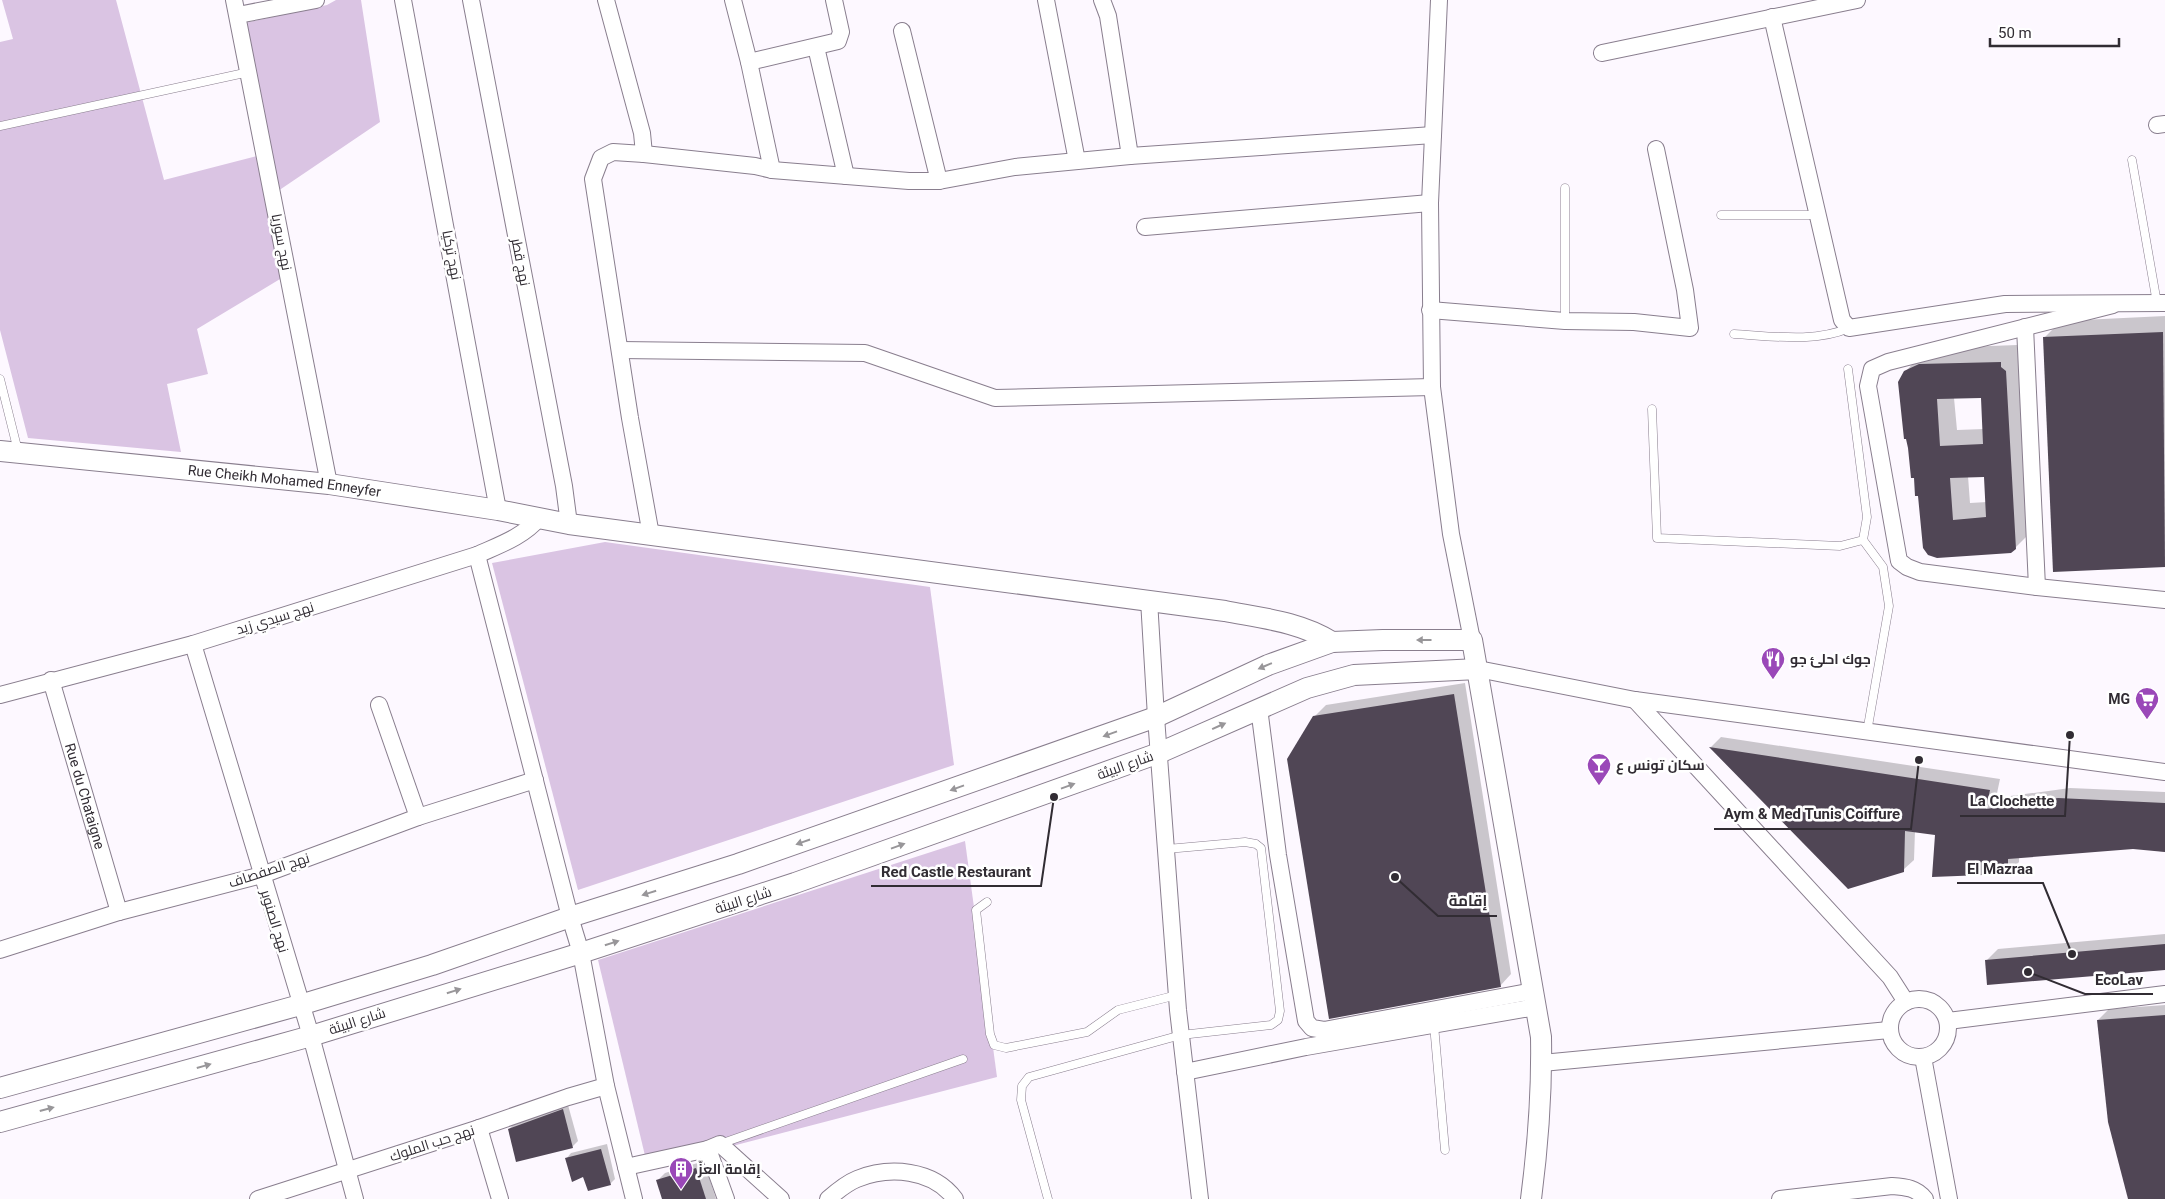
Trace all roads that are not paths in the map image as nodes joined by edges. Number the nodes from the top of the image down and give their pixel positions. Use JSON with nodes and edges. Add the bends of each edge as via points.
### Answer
{"nodes":[{"id":1,"x":316,"y":0,"type":"edge"},
{"id":2,"x":403,"y":0,"type":"edge"},
{"id":3,"x":471,"y":0,"type":"edge"},
{"id":4,"x":606,"y":0,"type":"edge"},
{"id":5,"x":732,"y":0,"type":"edge"},
{"id":6,"x":834,"y":0,"type":"edge"},
{"id":7,"x":1046,"y":0,"type":"edge"},
{"id":8,"x":1102,"y":0,"type":"edge"},
{"id":9,"x":1439,"y":0,"type":"edge"},
{"id":10,"x":1857,"y":0,"type":"edge"},
{"id":11,"x":236,"y":7,"type":"edge"},
{"id":12,"x":1772,"y":18,"type":"junction"},
{"id":13,"x":902,"y":31,"type":"dead end"},
{"id":14,"x":816,"y":47,"type":"junction"},
{"id":15,"x":1602,"y":53,"type":"dead end"},
{"id":16,"x":749,"y":62,"type":"junction"},
{"id":17,"x":249,"y":72,"type":"junction"},
{"id":18,"x":0,"y":126,"type":"edge"},
{"id":19,"x":1433,"y":135,"type":"junction"},
{"id":20,"x":1656,"y":149,"type":"dead end"},
{"id":21,"x":644,"y":154,"type":"junction"},
{"id":22,"x":1130,"y":156,"type":"junction"},
{"id":23,"x":2132,"y":160,"type":"dead end"},
{"id":24,"x":1077,"y":161,"type":"junction"},
{"id":25,"x":772,"y":170,"type":"junction"},
{"id":26,"x":846,"y":176,"type":"junction"},
{"id":27,"x":939,"y":181,"type":"junction"},
{"id":28,"x":1565,"y":188,"type":"dead end"},
{"id":29,"x":1430,"y":203,"type":"junction"},
{"id":30,"x":1818,"y":215,"type":"junction"},
{"id":31,"x":1722,"y":216,"type":"dead end"},
{"id":32,"x":1145,"y":227,"type":"dead end"},
{"id":33,"x":2161,"y":303,"type":"edge"},
{"id":34,"x":2113,"y":305,"type":"junction"},
{"id":35,"x":1430,"y":310,"type":"junction"},
{"id":36,"x":1564,"y":321,"type":"junction"},
{"id":37,"x":2025,"y":327,"type":"junction"},
{"id":38,"x":1850,"y":328,"type":"junction"},
{"id":39,"x":1734,"y":334,"type":"dead end"},
{"id":40,"x":620,"y":350,"type":"junction"},
{"id":41,"x":1848,"y":369,"type":"dead end"},
{"id":42,"x":0,"y":379,"type":"edge"},
{"id":43,"x":1432,"y":387,"type":"junction"},
{"id":44,"x":1652,"y":409,"type":"dead end"},
{"id":45,"x":9,"y":452,"type":"edge"},
{"id":46,"x":329,"y":484,"type":"junction"},
{"id":47,"x":498,"y":510,"type":"junction"},
{"id":48,"x":539,"y":518,"type":"junction"},
{"id":49,"x":568,"y":524,"type":"junction"},
{"id":50,"x":651,"y":535,"type":"junction"},
{"id":51,"x":1863,"y":540,"type":"junction"},
{"id":52,"x":477,"y":555,"type":"junction"},
{"id":53,"x":2037,"y":587,"type":"junction"},
{"id":54,"x":1149,"y":600,"type":"junction"},
{"id":55,"x":2165,"y":600,"type":"edge"},
{"id":56,"x":1472,"y":640,"type":"junction"},
{"id":57,"x":1332,"y":642,"type":"junction"},
{"id":58,"x":193,"y":644,"type":"junction"},
{"id":59,"x":1478,"y":669,"type":"junction"},
{"id":60,"x":51,"y":680,"type":"junction"},
{"id":61,"x":0,"y":694,"type":"edge"},
{"id":62,"x":1635,"y":700,"type":"junction"},
{"id":63,"x":379,"y":705,"type":"dead end"},
{"id":64,"x":1260,"y":708,"type":"junction"},
{"id":65,"x":1156,"y":717,"type":"junction"},
{"id":66,"x":1867,"y":732,"type":"junction"},
{"id":67,"x":1159,"y":753,"type":"junction"},
{"id":68,"x":2165,"y":772,"type":"edge"},
{"id":69,"x":535,"y":780,"type":"junction"},
{"id":70,"x":418,"y":817,"type":"junction"},
{"id":71,"x":1167,"y":849,"type":"junction"},
{"id":72,"x":262,"y":875,"type":"junction"},
{"id":73,"x":987,"y":902,"type":"dead end"},
{"id":74,"x":119,"y":912,"type":"junction"},
{"id":75,"x":570,"y":917,"type":"junction"},
{"id":76,"x":0,"y":950,"type":"edge"},
{"id":77,"x":581,"y":953,"type":"junction"},
{"id":78,"x":2165,"y":994,"type":"edge"},
{"id":79,"x":1177,"y":995,"type":"junction"},
{"id":80,"x":1535,"y":999,"type":"junction"},
{"id":81,"x":1906,"y":1002,"type":"junction"},
{"id":82,"x":300,"y":1005,"type":"junction"},
{"id":83,"x":1948,"y":1021,"type":"junction"},
{"id":84,"x":1434,"y":1025,"type":"junction"},
{"id":85,"x":1889,"y":1030,"type":"junction"},
{"id":86,"x":1181,"y":1035,"type":"junction"},
{"id":87,"x":311,"y":1036,"type":"junction"},
{"id":88,"x":1923,"y":1057,"type":"junction"},
{"id":89,"x":963,"y":1059,"type":"dead end"},
{"id":90,"x":1542,"y":1064,"type":"junction"},
{"id":91,"x":1185,"y":1072,"type":"junction"},
{"id":92,"x":606,"y":1086,"type":"junction"},
{"id":93,"x":0,"y":1088,"type":"edge"},
{"id":94,"x":0,"y":1122,"type":"edge"},
{"id":95,"x":479,"y":1128,"type":"junction"},
{"id":96,"x":714,"y":1146,"type":"junction"},
{"id":97,"x":1445,"y":1150,"type":"dead end"},
{"id":98,"x":626,"y":1167,"type":"junction"},
{"id":99,"x":347,"y":1172,"type":"junction"},
{"id":100,"x":1840,"y":1196,"type":"edge"},
{"id":101,"x":258,"y":1199,"type":"edge"},
{"id":102,"x":355,"y":1199,"type":"edge"},
{"id":103,"x":500,"y":1199,"type":"edge"},
{"id":104,"x":634,"y":1199,"type":"edge"},
{"id":105,"x":726,"y":1199,"type":"edge"},
{"id":106,"x":781,"y":1199,"type":"edge"},
{"id":107,"x":828,"y":1199,"type":"edge"},
{"id":108,"x":955,"y":1199,"type":"edge"},
{"id":109,"x":1048,"y":1199,"type":"edge"},
{"id":110,"x":1200,"y":1199,"type":"edge"},
{"id":111,"x":1531,"y":1199,"type":"edge"},
{"id":112,"x":1780,"y":1199,"type":"edge"},
{"id":113,"x":1925,"y":1199,"type":"edge"},
{"id":114,"x":1949,"y":1199,"type":"edge"}],
"edges":[{"from":1,"to":11,"type":"street"},
{"from":2,"to":47,"type":"street","name":"نهج تركيا"},
{"from":3,"to":49,"type":"street","name":"نهج قطر","via":[[564,486]]},
{"from":4,"to":21,"type":"street","via":[[642,133]]},
{"from":5,"to":16,"type":"street"},
{"from":6,"to":14,"type":"street","via":[[841,37]]},
{"from":7,"to":24,"type":"street"},
{"from":8,"to":22,"type":"street","via":[[1108,16]]},
{"from":9,"to":19,"type":"street"},
{"from":10,"to":12,"type":"street"},
{"from":11,"to":17,"type":"street","name":"نهج سوريا"},
{"from":12,"to":15,"type":"street"},
{"from":12,"to":30,"type":"street"},
{"from":13,"to":27,"type":"street"},
{"from":14,"to":16,"type":"street"},
{"from":14,"to":26,"type":"street"},
{"from":16,"to":25,"type":"street"},
{"from":17,"to":18,"type":"lane"},
{"from":17,"to":46,"type":"street","name":"نهج سوريا"},
{"from":19,"to":22,"type":"street"},
{"from":19,"to":29,"type":"street"},
{"from":20,"to":36,"type":"street","via":[[1690,328],[1634,322]]},
{"from":21,"to":25,"type":"street"},
{"from":21,"to":40,"type":"street","via":[[613,152],[601,158],[593,179]]},
{"from":22,"to":24,"type":"street"},
{"from":23,"to":33,"type":"lane"},
{"from":24,"to":27,"type":"street","via":[[1015,167]]},
{"from":25,"to":26,"type":"street"},
{"from":26,"to":27,"type":"street"},
{"from":28,"to":36,"type":"lane"},
{"from":29,"to":32,"type":"street"},
{"from":29,"to":35,"type":"street"},
{"from":30,"to":31,"type":"lane"},
{"from":30,"to":38,"type":"street","via":[[1842,320]]},
{"from":33,"to":34,"type":"street"},
{"from":34,"to":37,"type":"street"},
{"from":34,"to":38,"type":"street","via":[[2005,304]]},
{"from":35,"to":36,"type":"street"},
{"from":35,"to":43,"type":"street"},
{"from":37,"to":53,"type":"street"},
{"from":37,"to":53,"type":"street","via":[[1888,362],[1872,369],[1868,386],[1899,561],[1920,572]]},
{"from":38,"to":39,"type":"lane","via":[[1817,337]]},
{"from":40,"to":43,"type":"street","via":[[865,353],[995,398]]},
{"from":40,"to":50,"type":"street"},
{"from":41,"to":51,"type":"lane","via":[[1867,517]]},
{"from":42,"to":45,"type":"lane"},
{"from":43,"to":56,"type":"street","via":[[1451,534]]},
{"from":44,"to":51,"type":"lane","via":[[1657,538],[1840,546]]},
{"from":45,"to":46,"type":"street","name":"Rue Cheikh Mohamed Enneyfer"},
{"from":46,"to":47,"type":"street","name":"Rue Cheikh Mohamed Enneyfer"},
{"from":47,"to":48,"type":"street","name":"Rue Cheikh Mohamed Enneyfer"},
{"from":48,"to":49,"type":"street","name":"Rue Cheikh Mohamed Enneyfer"},
{"from":48,"to":52,"type":"street","name":"نهج سيدي زيد","via":[[519,536]]},
{"from":49,"to":50,"type":"street","name":"Rue Cheikh Mohamed Enneyfer"},
{"from":50,"to":54,"type":"street","name":"Rue Cheikh Mohamed Enneyfer"},
{"from":51,"to":66,"type":"lane","via":[[1883,568],[1888,606]]},
{"from":52,"to":58,"type":"street","name":"نهج سيدي زيد"},
{"from":52,"to":69,"type":"street"},
{"from":53,"to":55,"type":"street"},
{"from":54,"to":57,"type":"street","name":"Rue Cheikh Mohamed Enneyfer","via":[[1287,624]]},
{"from":54,"to":65,"type":"street"},
{"from":56,"to":57,"type":"street","one_way":true},
{"from":56,"to":59,"type":"street"},
{"from":57,"to":65,"type":"street","one_way":true,"via":[[1268,665]]},
{"from":58,"to":60,"type":"street","name":"نهج سيدي زيد"},
{"from":58,"to":72,"type":"street","name":"نهج الصنوبر"},
{"from":59,"to":62,"type":"street"},
{"from":59,"to":64,"type":"street","name":"شارع البيئة","via":[[1354,675],[1307,688]]},
{"from":59,"to":80,"type":"street"},
{"from":60,"to":61,"type":"street","name":"نهج سيدي زيد"},
{"from":60,"to":74,"type":"street","name":"Rue du Chataigne"},
{"from":62,"to":66,"type":"street"},
{"from":62,"to":81,"type":"street","via":[[1890,977]]},
{"from":63,"to":70,"type":"street"},
{"from":67,"to":64,"type":"street","name":"شارع البيئة","one_way":true},
{"from":64,"to":80,"type":"street","via":[[1278,855],[1306,1021],[1312,1028],[1324,1030]]},
{"from":65,"to":67,"type":"street"},
{"from":65,"to":75,"type":"street","one_way":true,"via":[[738,864]]},
{"from":66,"to":68,"type":"street"},
{"from":67,"to":71,"type":"street"},
{"from":77,"to":67,"type":"street","name":"شارع البيئة","one_way":true,"via":[[795,882]]},
{"from":69,"to":70,"type":"street","name":"نهج الصفصاف"},
{"from":69,"to":75,"type":"street"},
{"from":70,"to":72,"type":"street","name":"نهج الصفصاف"},
{"from":71,"to":79,"type":"street"},
{"from":71,"to":86,"type":"lane","via":[[1244,842],[1261,848],[1280,1011],[1278,1020],[1271,1025]]},
{"from":72,"to":74,"type":"street","name":"نهج الصفصاف"},
{"from":72,"to":82,"type":"street","name":"نهج الصنوبر"},
{"from":73,"to":79,"type":"lane","via":[[976,910],[990,1034],[994,1045],[1006,1048],[1087,1032],[1118,1010]]},
{"from":74,"to":76,"type":"street","name":"نهج الصفصاف"},
{"from":75,"to":77,"type":"street"},
{"from":75,"to":82,"type":"street","via":[[432,965]]},
{"from":87,"to":77,"type":"street","name":"شارع البيئة","one_way":true},
{"from":77,"to":92,"type":"street"},
{"from":78,"to":83,"type":"street"},
{"from":79,"to":86,"type":"street"},
{"from":80,"to":84,"type":"street"},
{"from":80,"to":90,"type":"street"},
{"from":81,"to":83,"type":"street","via":[[1923,999],[1931,1002],[1939,1006]]},
{"from":81,"to":85,"type":"street","via":[[1893,1013]]},
{"from":82,"to":87,"type":"street","name":"نهج الصنوبر"},
{"from":82,"to":93,"type":"street"},
{"from":83,"to":88,"type":"street","via":[[1946,1040],[1932,1054]]},
{"from":84,"to":91,"type":"street"},
{"from":84,"to":97,"type":"lane"},
{"from":85,"to":88,"type":"street","via":[[1897,1048],[1904,1054]]},
{"from":85,"to":90,"type":"street"},
{"from":86,"to":91,"type":"street"},
{"from":86,"to":109,"type":"lane","via":[[1029,1077],[1022,1086],[1020,1100]]},
{"from":94,"to":87,"type":"street","name":"شارع البيئة","one_way":true},
{"from":87,"to":99,"type":"street","name":"نهج الصنوبر"},
{"from":88,"to":114,"type":"street"},
{"from":89,"to":96,"type":"lane"},
{"from":90,"to":111,"type":"street"},
{"from":91,"to":110,"type":"street"},
{"from":92,"to":95,"type":"street","name":"نهج حب الملوك"},
{"from":92,"to":98,"type":"street"},
{"from":95,"to":99,"type":"street","name":"نهج حب الملوك"},
{"from":95,"to":103,"type":"street"},
{"from":96,"to":98,"type":"street"},
{"from":96,"to":105,"type":"street"},
{"from":96,"to":106,"type":"street"},
{"from":98,"to":104,"type":"street"},
{"from":99,"to":101,"type":"street","name":"نهج حب الملوك"},
{"from":99,"to":102,"type":"street","name":"نهج الصنوبر"},
{"from":100,"to":112,"type":"street"},
{"from":100,"to":113,"type":"street","via":[[1892,1186],[1919,1191]]},
{"from":107,"to":108,"type":"street","via":[[855,1180],[878,1173],[904,1171],[931,1178]]}]}
